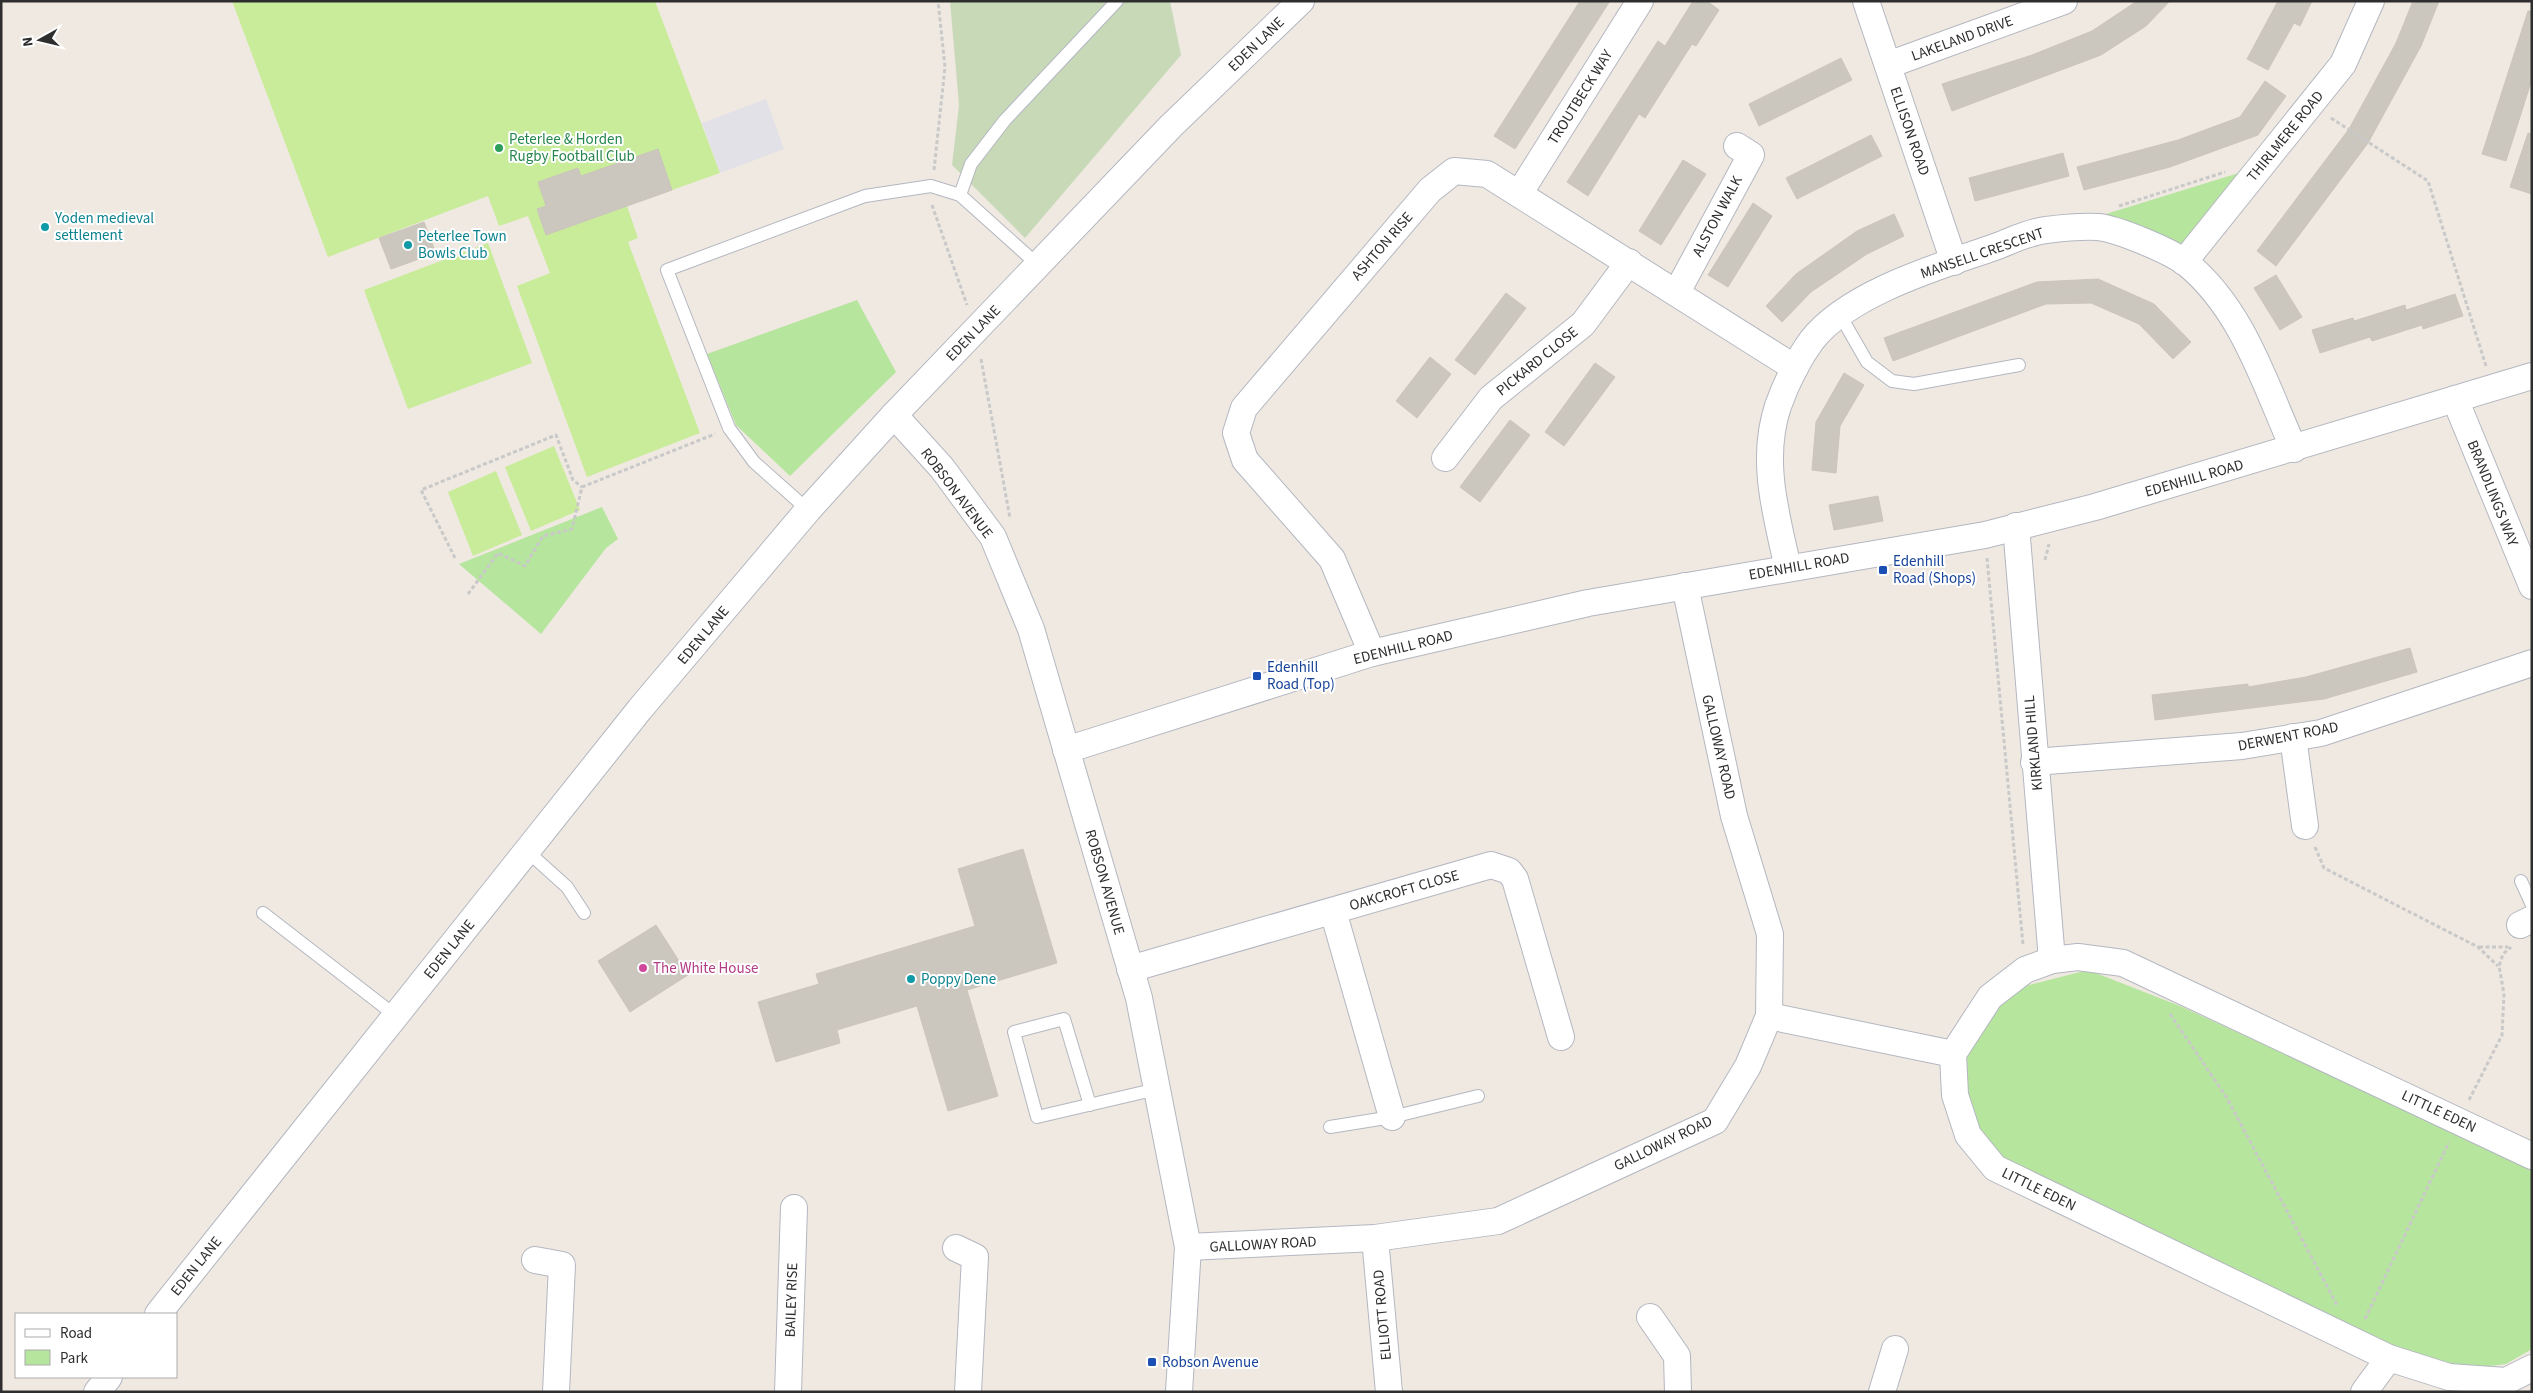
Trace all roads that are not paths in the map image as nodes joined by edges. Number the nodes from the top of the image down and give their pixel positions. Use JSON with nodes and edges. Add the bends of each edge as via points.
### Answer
{"nodes":[{"id":1,"x":1117,"y":1,"type":"edge"},
{"id":2,"x":1300,"y":1,"type":"edge"},
{"id":3,"x":1640,"y":1,"type":"edge"},
{"id":4,"x":1866,"y":1,"type":"edge"},
{"id":5,"x":2064,"y":1,"type":"edge"},
{"id":6,"x":2371,"y":1,"type":"edge"},
{"id":7,"x":1888,"y":65,"type":"junction"},
{"id":8,"x":1737,"y":146,"type":"dead end"},
{"id":9,"x":1519,"y":194,"type":"junction"},
{"id":10,"x":960,"y":195,"type":"junction"},
{"id":11,"x":1629,"y":262,"type":"junction"},
{"id":12,"x":1954,"y":262,"type":"junction"},
{"id":13,"x":2184,"y":262,"type":"junction"},
{"id":14,"x":1038,"y":265,"type":"junction"},
{"id":15,"x":1676,"y":292,"type":"junction"},
{"id":16,"x":1840,"y":315,"type":"junction"},
{"id":17,"x":2020,"y":365,"type":"dead end"},
{"id":18,"x":1795,"y":368,"type":"junction"},
{"id":19,"x":2532,"y":376,"type":"edge"},
{"id":20,"x":2454,"y":399,"type":"junction"},
{"id":21,"x":894,"y":415,"type":"junction"},
{"id":22,"x":2294,"y":449,"type":"junction"},
{"id":23,"x":1444,"y":458,"type":"dead end"},
{"id":24,"x":808,"y":510,"type":"junction"},
{"id":25,"x":2016,"y":526,"type":"junction"},
{"id":26,"x":1788,"y":568,"type":"junction"},
{"id":27,"x":1686,"y":586,"type":"junction"},
{"id":28,"x":2532,"y":586,"type":"edge"},
{"id":29,"x":1372,"y":653,"type":"junction"},
{"id":30,"x":2532,"y":663,"type":"edge"},
{"id":31,"x":2293,"y":738,"type":"junction"},
{"id":32,"x":1066,"y":750,"type":"junction"},
{"id":33,"x":2034,"y":762,"type":"junction"},
{"id":34,"x":2305,"y":826,"type":"road end"},
{"id":35,"x":527,"y":851,"type":"junction"},
{"id":36,"x":2521,"y":881,"type":"dead end"},
{"id":37,"x":1332,"y":911,"type":"junction"},
{"id":38,"x":263,"y":912,"type":"dead end"},
{"id":39,"x":584,"y":914,"type":"dead end"},
{"id":40,"x":2524,"y":924,"type":"edge"},
{"id":41,"x":2052,"y":960,"type":"junction"},
{"id":42,"x":1130,"y":969,"type":"junction"},
{"id":43,"x":396,"y":1016,"type":"junction"},
{"id":44,"x":1769,"y":1016,"type":"junction"},
{"id":45,"x":1561,"y":1037,"type":"dead end"},
{"id":46,"x":1954,"y":1054,"type":"junction"},
{"id":47,"x":1157,"y":1089,"type":"junction"},
{"id":48,"x":1478,"y":1096,"type":"dead end"},
{"id":49,"x":1090,"y":1105,"type":"junction"},
{"id":50,"x":1392,"y":1117,"type":"junction"},
{"id":51,"x":1330,"y":1127,"type":"dead end"},
{"id":52,"x":2532,"y":1156,"type":"edge"},
{"id":53,"x":794,"y":1208,"type":"dead end"},
{"id":54,"x":1375,"y":1238,"type":"junction"},
{"id":55,"x":956,"y":1248,"type":"dead end"},
{"id":56,"x":1188,"y":1248,"type":"junction"},
{"id":57,"x":535,"y":1260,"type":"dead end"},
{"id":58,"x":159,"y":1313,"type":"edge"},
{"id":59,"x":1650,"y":1317,"type":"dead end"},
{"id":60,"x":1895,"y":1349,"type":"dead end"},
{"id":61,"x":2389,"y":1358,"type":"junction"},
{"id":62,"x":2532,"y":1368,"type":"edge"},
{"id":63,"x":108,"y":1378,"type":"edge"},
{"id":64,"x":97,"y":1392,"type":"edge"},
{"id":65,"x":556,"y":1392,"type":"edge"},
{"id":66,"x":788,"y":1392,"type":"edge"},
{"id":67,"x":968,"y":1392,"type":"edge"},
{"id":68,"x":1179,"y":1392,"type":"edge"},
{"id":69,"x":1389,"y":1392,"type":"edge"},
{"id":70,"x":1678,"y":1392,"type":"edge"},
{"id":71,"x":1882,"y":1392,"type":"edge"},
{"id":72,"x":2364,"y":1392,"type":"edge"}],
"edges":[{"from":1,"to":10,"type":"lane","via":[[1005,120],[970,164]]},
{"from":2,"to":14,"type":"street","name":"EDEN LANE","via":[[1170,126]]},
{"from":3,"to":9,"type":"street","name":"TROUTBECK WAY"},
{"from":4,"to":7,"type":"street","name":"ELLISON ROAD"},
{"from":5,"to":7,"type":"street","name":"LAKELAND DRIVE"},
{"from":6,"to":13,"type":"street","name":"THIRLMERE ROAD","via":[[2343,64]]},
{"from":7,"to":12,"type":"street","name":"ELLISON ROAD"},
{"from":8,"to":15,"type":"street","name":"ALSTON WALK","via":[[1751,155]]},
{"from":9,"to":11,"type":"street","name":"ASHTON RISE"},
{"from":9,"to":29,"type":"street","name":"ASHTON RISE","via":[[1487,174],[1454,171],[1430,190],[1244,408],[1236,433],[1245,460],[1332,559]]},
{"from":10,"to":14,"type":"lane"},
{"from":10,"to":24,"type":"lane","via":[[930,186],[865,196],[667,270],[729,428],[754,462]]},
{"from":11,"to":15,"type":"street","name":"ASHTON RISE"},
{"from":11,"to":23,"type":"street","name":"PICKARD CLOSE","via":[[1583,324],[1491,398]]},
{"from":12,"to":13,"type":"street","name":"MANSELL CRESCENT","via":[[2044,230],[2098,227],[2142,241]]},
{"from":12,"to":16,"type":"street","name":"MANSELL CRESCENT","via":[[1888,287]]},
{"from":13,"to":22,"type":"street","name":"MANSELL CRESCENT","via":[[2210,286],[2230,312],[2249,346]]},
{"from":14,"to":21,"type":"street","name":"EDEN LANE"},
{"from":15,"to":18,"type":"street","name":"ASHTON RISE"},
{"from":16,"to":17,"type":"lane","via":[[1867,362],[1892,381],[1914,384]]},
{"from":16,"to":18,"type":"street","name":"MANSELL CRESCENT","via":[[1813,340]]},
{"from":18,"to":26,"type":"street","name":"MANSELL CRESCENT","via":[[1778,406],[1770,442],[1771,492]]},
{"from":19,"to":20,"type":"street","name":"EDENHILL ROAD"},
{"from":20,"to":22,"type":"street","name":"EDENHILL ROAD"},
{"from":20,"to":28,"type":"street","name":"BRANDLINGS WAY"},
{"from":21,"to":24,"type":"street","name":"EDEN LANE"},
{"from":21,"to":32,"type":"street","name":"ROBSON AVENUE","via":[[942,468],[993,537],[1031,629]]},
{"from":22,"to":25,"type":"street","name":"EDENHILL ROAD","via":[[2095,507]]},
{"from":24,"to":35,"type":"street","name":"EDEN LANE"},
{"from":25,"to":26,"type":"street","name":"EDENHILL ROAD","via":[[1985,535]]},
{"from":25,"to":33,"type":"street","name":"KIRKLAND HILL"},
{"from":26,"to":27,"type":"street","name":"EDENHILL ROAD"},
{"from":27,"to":29,"type":"street","name":"EDENHILL ROAD","via":[[1588,603]]},
{"from":27,"to":44,"type":"street","name":"GALLOWAY ROAD","via":[[1734,816],[1770,934]]},
{"from":29,"to":32,"type":"street","name":"EDENHILL ROAD"},
{"from":30,"to":31,"type":"street","name":"DERWENT ROAD","via":[[2321,733]]},
{"from":31,"to":33,"type":"street","name":"DERWENT ROAD","via":[[2242,746]]},
{"from":31,"to":34,"type":"street"},
{"from":32,"to":42,"type":"street","name":"ROBSON AVENUE"},
{"from":33,"to":41,"type":"street","name":"KIRKLAND HILL"},
{"from":35,"to":39,"type":"lane","via":[[568,887]]},
{"from":35,"to":43,"type":"street","name":"EDEN LANE"},
{"from":36,"to":40,"type":"lane"},
{"from":37,"to":42,"type":"street","name":"OAKCROFT CLOSE"},
{"from":37,"to":45,"type":"street","name":"OAKCROFT CLOSE","via":[[1490,865],[1509,871],[1515,879]]},
{"from":37,"to":50,"type":"street"},
{"from":38,"to":43,"type":"lane"},
{"from":41,"to":46,"type":"street","name":"LITTLE EDEN","via":[[2025,970],[1990,997]]},
{"from":41,"to":52,"type":"street","name":"LITTLE EDEN","via":[[2078,956],[2123,963]]},
{"from":42,"to":47,"type":"street","name":"ROBSON AVENUE"},
{"from":43,"to":58,"type":"street","name":"EDEN LANE"},
{"from":44,"to":46,"type":"street"},
{"from":44,"to":54,"type":"street","name":"GALLOWAY ROAD","via":[[1748,1066],[1715,1121],[1498,1221]]},
{"from":46,"to":61,"type":"street","name":"LITTLE EDEN","via":[[1955,1095],[1968,1135],[1994,1168]]},
{"from":47,"to":49,"type":"lane"},
{"from":47,"to":56,"type":"street","name":"ROBSON AVENUE"},
{"from":48,"to":50,"type":"lane"},
{"from":49,"to":49,"type":"lane","via":[[1038,1117],[1014,1032],[1064,1019]]},
{"from":50,"to":51,"type":"lane"},
{"from":53,"to":66,"type":"street","name":"BAILEY RISE"},
{"from":54,"to":56,"type":"street","name":"GALLOWAY ROAD"},
{"from":54,"to":69,"type":"street","name":"ELLIOTT ROAD"},
{"from":55,"to":67,"type":"street","via":[[975,1256]]},
{"from":56,"to":68,"type":"street","name":"ROBSON AVENUE"},
{"from":57,"to":65,"type":"street","via":[[562,1265]]},
{"from":59,"to":70,"type":"street","via":[[1677,1356]]},
{"from":60,"to":71,"type":"street"},
{"from":61,"to":62,"type":"street","name":"LITTLE EDEN","via":[[2449,1377],[2506,1381]]},
{"from":61,"to":72,"type":"street"},
{"from":63,"to":64,"type":"street"}]}
